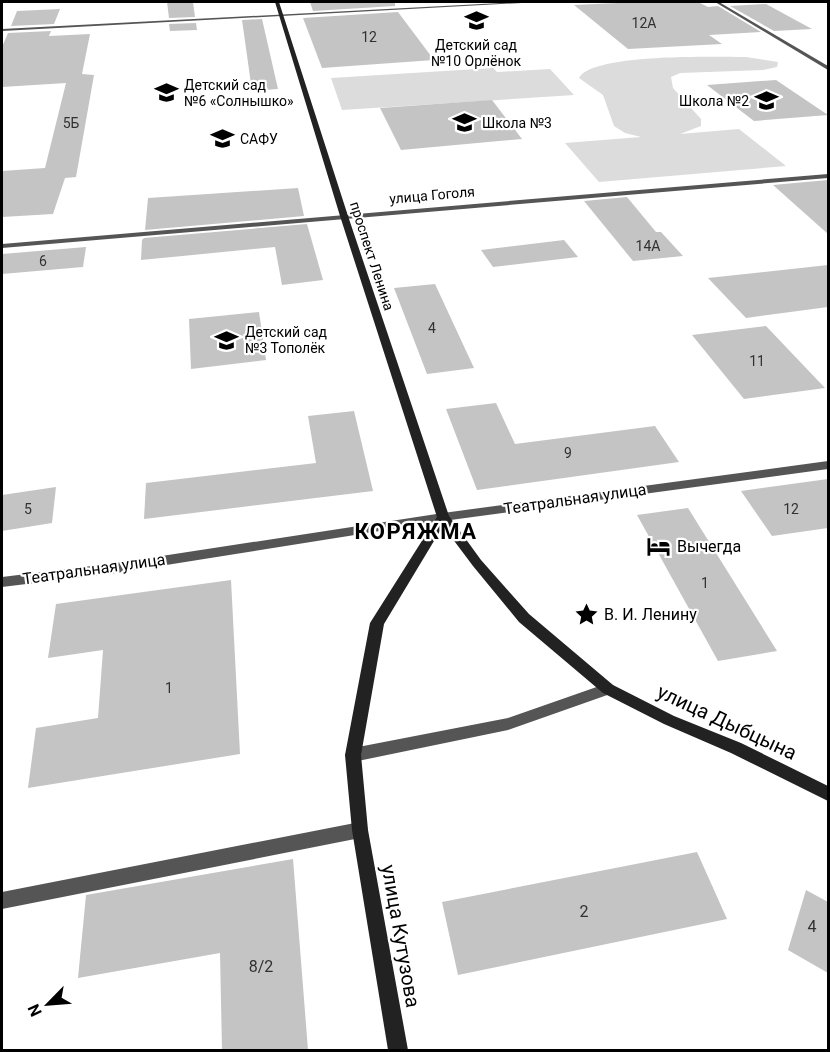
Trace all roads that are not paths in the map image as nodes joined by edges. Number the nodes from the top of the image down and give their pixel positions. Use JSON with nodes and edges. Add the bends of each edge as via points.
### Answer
{"nodes":[{"id":1,"x":277,"y":2,"type":"edge"},
{"id":2,"x":538,"y":2,"type":"edge"},
{"id":3,"x":717,"y":2,"type":"edge"},
{"id":4,"x":282,"y":14,"type":"junction"},
{"id":5,"x":2,"y":30,"type":"edge"},
{"id":6,"x":828,"y":68,"type":"edge"},
{"id":7,"x":828,"y":176,"type":"edge"},
{"id":8,"x":344,"y":216,"type":"junction"},
{"id":9,"x":2,"y":246,"type":"edge"},
{"id":10,"x":828,"y":465,"type":"edge"},
{"id":11,"x":443,"y":517,"type":"junction"},
{"id":12,"x":2,"y":582,"type":"edge"},
{"id":13,"x":608,"y":689,"type":"junction"},
{"id":14,"x":353,"y":755,"type":"junction"},
{"id":15,"x":828,"y":794,"type":"edge"},
{"id":16,"x":360,"y":830,"type":"junction"},
{"id":17,"x":2,"y":901,"type":"edge"},
{"id":18,"x":398,"y":1050,"type":"edge"}],
"edges":[{"from":1,"to":4,"type":"street","name":"проспект Ленина"},
{"from":2,"to":4,"type":"street"},
{"from":3,"to":6,"type":"street"},
{"from":4,"to":5,"type":"street"},
{"from":4,"to":8,"type":"street","name":"проспект Ленина"},
{"from":7,"to":8,"type":"street","name":"улица Гоголя"},
{"from":8,"to":9,"type":"street","name":"улица Гоголя"},
{"from":8,"to":11,"type":"street","name":"проспект Ленина"},
{"from":10,"to":11,"type":"street","name":"Театральная улица"},
{"from":11,"to":12,"type":"street","name":"Театральная улица"},
{"from":11,"to":13,"type":"street","name":"проспект Ленина","via":[[524,618]]},
{"from":11,"to":14,"type":"street","name":"улица Кутузова","via":[[377,623]]},
{"from":13,"to":14,"type":"street","via":[[508,724]]},
{"from":13,"to":15,"type":"street","name":"улица Дыбцына"},
{"from":14,"to":16,"type":"street","name":"улица Кутузова"},
{"from":16,"to":17,"type":"street"},
{"from":16,"to":18,"type":"street","name":"улица Кутузова"}]}
